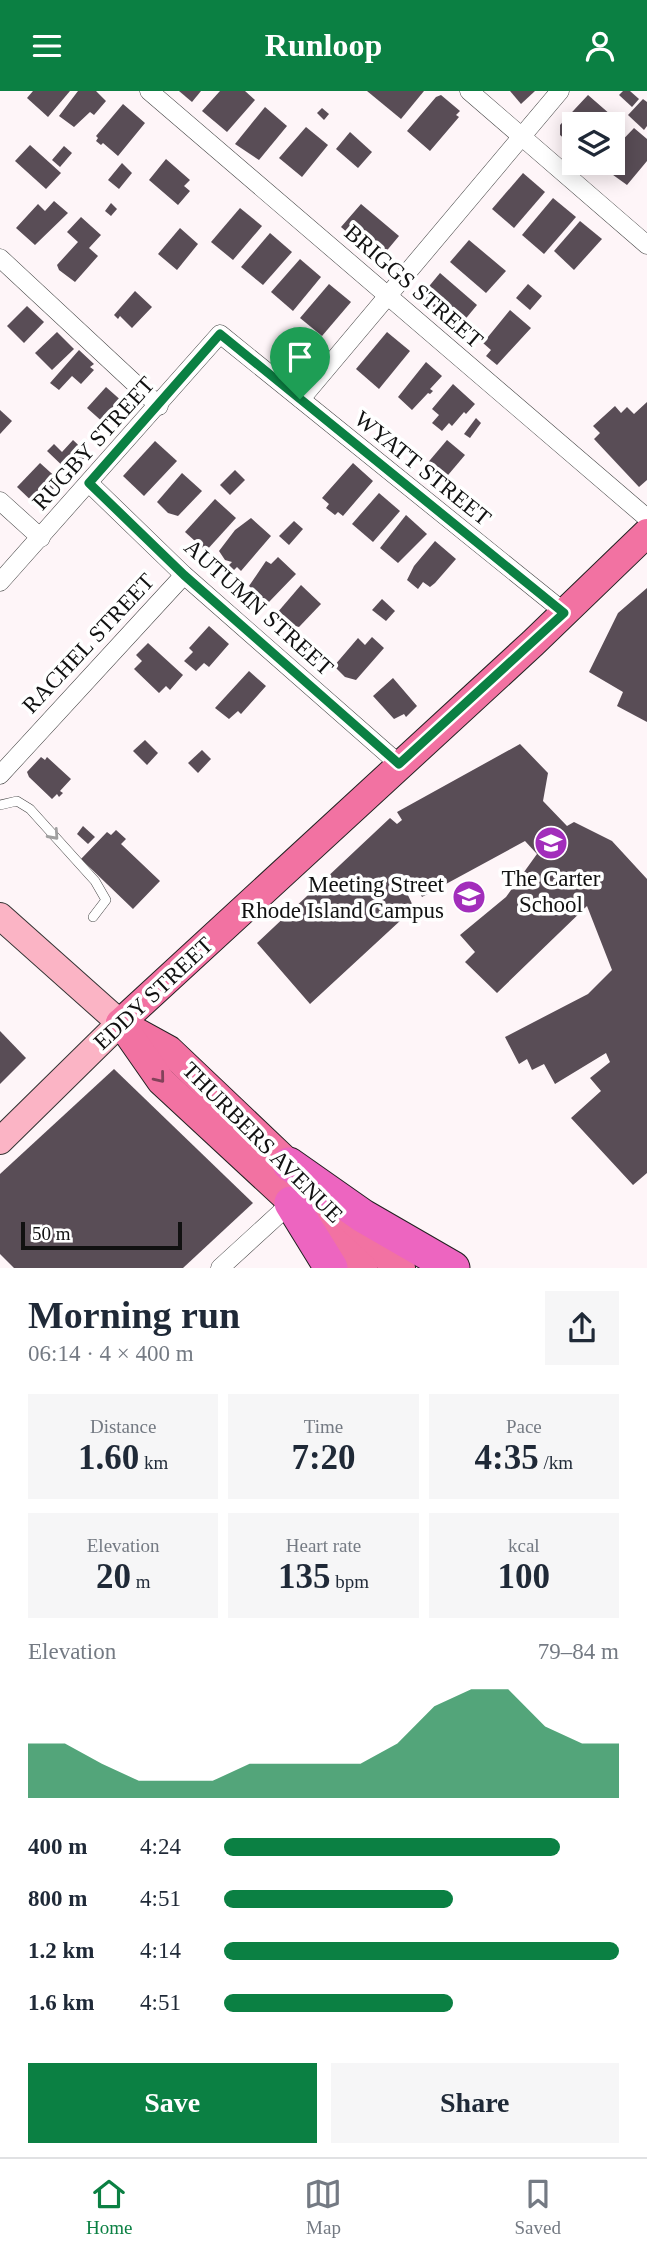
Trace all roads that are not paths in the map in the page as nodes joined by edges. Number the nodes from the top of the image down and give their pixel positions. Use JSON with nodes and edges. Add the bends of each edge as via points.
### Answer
{"nodes":[{"id":1,"x":149,"y":91,"type":"edge"},
{"id":2,"x":469,"y":91,"type":"edge"},
{"id":3,"x":560,"y":91,"type":"edge"},
{"id":4,"x":521,"y":136,"type":"junction"},
{"id":5,"x":647,"y":245,"type":"edge"},
{"id":6,"x":0,"y":258,"type":"edge"},
{"id":7,"x":387,"y":295,"type":"junction"},
{"id":8,"x":220,"y":334,"type":"joint"},
{"id":9,"x":300,"y":399,"type":"junction"},
{"id":10,"x":159,"y":406,"type":"junction"},
{"id":11,"x":89,"y":483,"type":"junction"},
{"id":12,"x":0,"y":501,"type":"edge"},
{"id":13,"x":647,"y":518,"type":"edge"},
{"id":14,"x":647,"y":533,"type":"edge"},
{"id":15,"x":41,"y":538,"type":"junction"},
{"id":16,"x":184,"y":575,"type":"junction"},
{"id":17,"x":0,"y":582,"type":"edge"},
{"id":18,"x":564,"y":613,"type":"junction"},
{"id":19,"x":399,"y":764,"type":"junction"},
{"id":20,"x":0,"y":775,"type":"edge"},
{"id":21,"x":0,"y":805,"type":"edge"},
{"id":22,"x":0,"y":916,"type":"edge"},
{"id":23,"x":93,"y":917,"type":"dead end"},
{"id":24,"x":120,"y":1023,"type":"junction"},
{"id":25,"x":0,"y":1141,"type":"edge"},
{"id":26,"x":289,"y":1164,"type":"junction"},
{"id":27,"x":291,"y":1203,"type":"junction"},
{"id":28,"x":220,"y":1268,"type":"edge"},
{"id":29,"x":331,"y":1268,"type":"edge"},
{"id":30,"x":363,"y":1268,"type":"edge"},
{"id":31,"x":401,"y":1268,"type":"edge"},
{"id":32,"x":453,"y":1268,"type":"edge"}],
"edges":[{"from":1,"to":7,"type":"street","name":"BRIGGS STREET"},
{"from":2,"to":4,"type":"street"},
{"from":3,"to":4,"type":"street"},
{"from":4,"to":5,"type":"street"},
{"from":4,"to":7,"type":"street"},
{"from":6,"to":10,"type":"street"},
{"from":7,"to":9,"type":"street"},
{"from":7,"to":13,"type":"street","name":"BRIGGS STREET"},
{"from":8,"to":9,"type":"street","name":"WYATT STREET"},
{"from":8,"to":10,"type":"street","name":"RUGBY STREET"},
{"from":9,"to":18,"type":"street","name":"WYATT STREET"},
{"from":10,"to":11,"type":"street","name":"RUGBY STREET"},
{"from":11,"to":15,"type":"street","name":"RUGBY STREET"},
{"from":11,"to":16,"type":"street","name":"AUTUMN STREET"},
{"from":12,"to":15,"type":"street"},
{"from":14,"to":18,"type":"main road","name":"EDDY STREET"},
{"from":15,"to":17,"type":"street","name":"RUGBY STREET"},
{"from":16,"to":19,"type":"street","name":"AUTUMN STREET"},
{"from":16,"to":20,"type":"street","name":"RACHEL STREET"},
{"from":18,"to":19,"type":"main road","name":"EDDY STREET"},
{"from":19,"to":24,"type":"main road","name":"EDDY STREET"},
{"from":21,"to":23,"type":"lane","one_way":true,"via":[[18,801],[30,809],[95,881],[106,900]]},
{"from":22,"to":24,"type":"main road","name":"THURBERS AVENUE"},
{"from":24,"to":25,"type":"main road","name":"EDDY STREET"},
{"from":24,"to":26,"type":"main road","name":"THURBERS AVENUE","via":[[169,1050]]},
{"from":24,"to":27,"type":"main road","name":"THURBERS AVENUE","one_way":true,"via":[[161,1081]]},
{"from":26,"to":31,"type":"main road","name":"THURBERS AVENUE","via":[[357,1235]]},
{"from":26,"to":32,"type":"highway","via":[[363,1216]]},
{"from":27,"to":28,"type":"street"},
{"from":27,"to":29,"type":"highway"},
{"from":27,"to":30,"type":"main road","name":"THURBERS AVENUE"}]}
